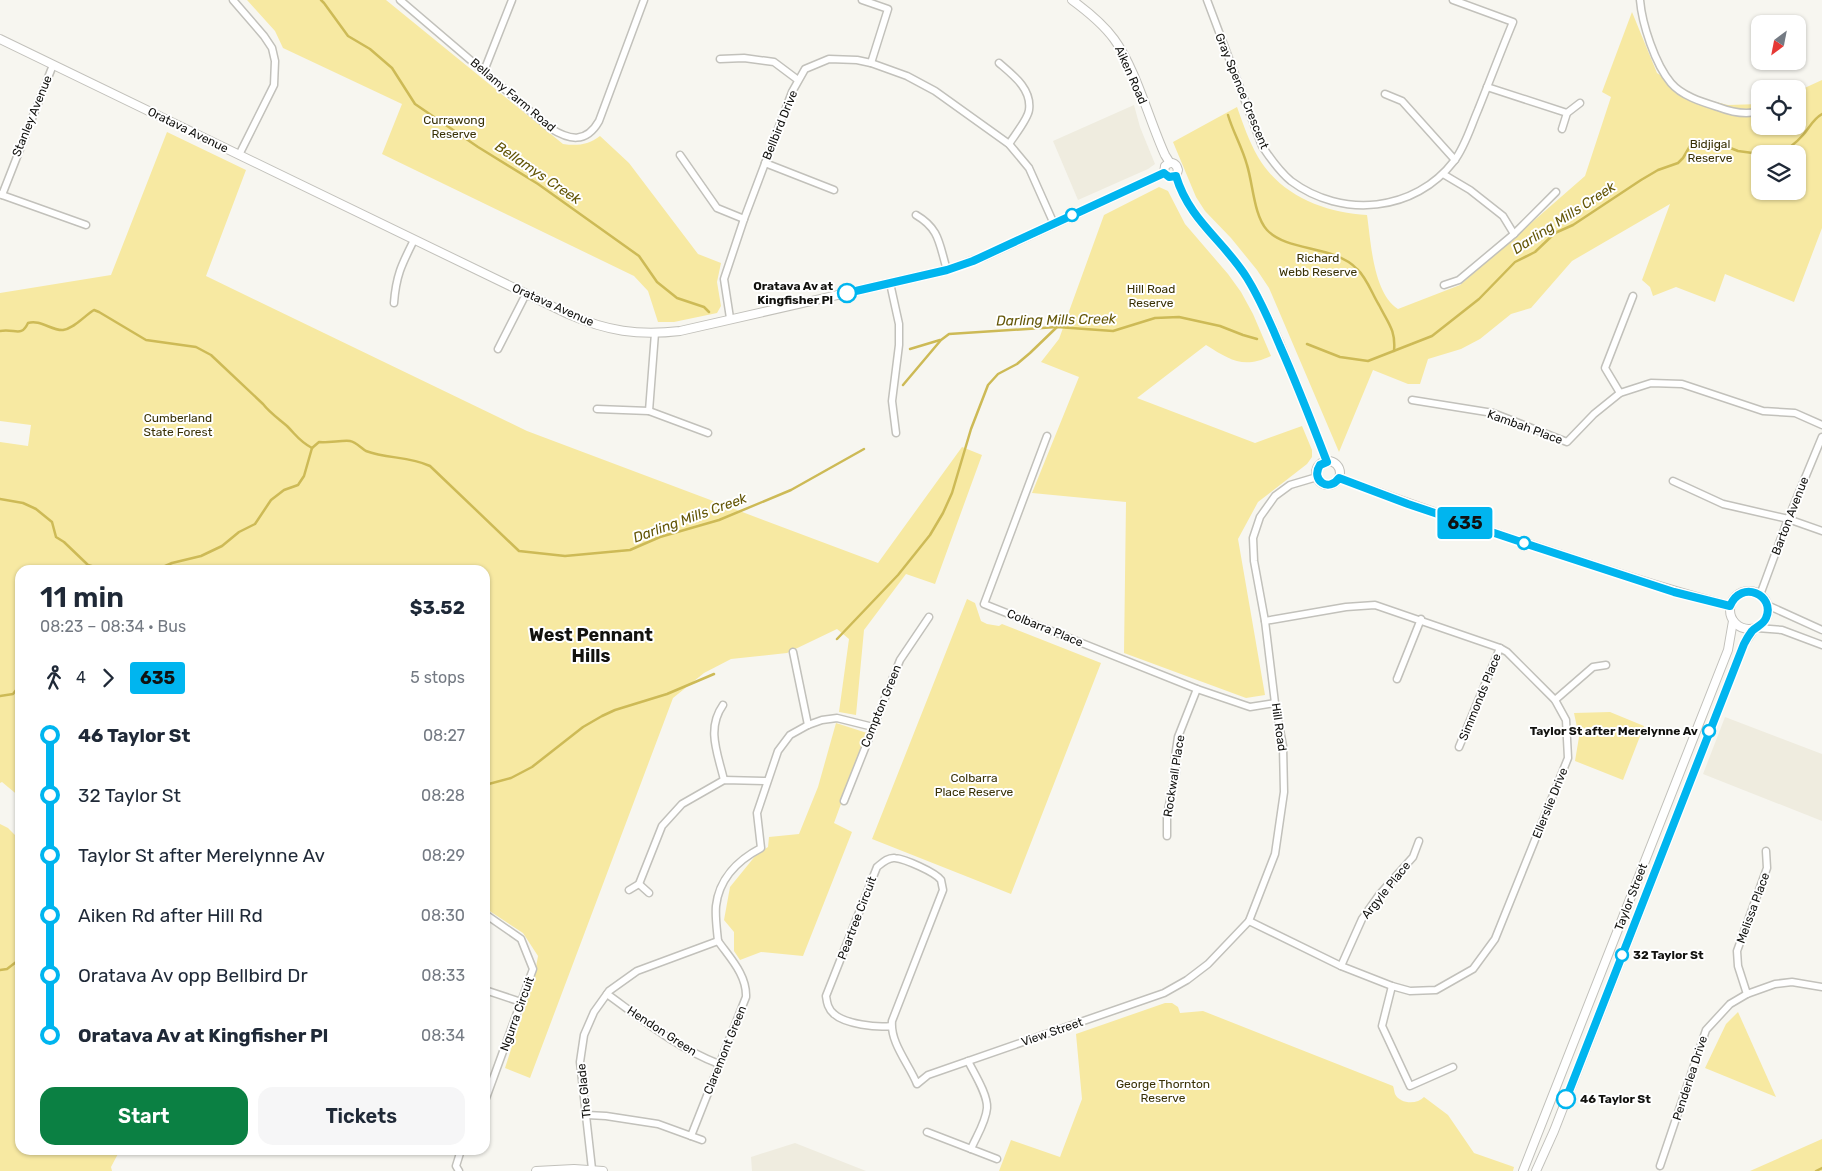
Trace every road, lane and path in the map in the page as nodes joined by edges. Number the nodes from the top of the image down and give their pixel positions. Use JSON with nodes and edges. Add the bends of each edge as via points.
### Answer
{"nodes":[{"id":1,"x":234,"y":0,"type":"edge"},
{"id":2,"x":400,"y":0,"type":"edge"},
{"id":3,"x":512,"y":0,"type":"edge"},
{"id":4,"x":644,"y":0,"type":"edge"},
{"id":5,"x":862,"y":0,"type":"edge"},
{"id":6,"x":1072,"y":0,"type":"edge"},
{"id":7,"x":1207,"y":0,"type":"edge"},
{"id":8,"x":1453,"y":0,"type":"edge"},
{"id":9,"x":1640,"y":0,"type":"edge"},
{"id":10,"x":0,"y":39,"type":"edge"},
{"id":11,"x":720,"y":59,"type":"dead end"},
{"id":12,"x":999,"y":62,"type":"dead end"},
{"id":13,"x":871,"y":63,"type":"junction"},
{"id":14,"x":53,"y":65,"type":"junction"},
{"id":15,"x":484,"y":71,"type":"junction"},
{"id":16,"x":798,"y":80,"type":"junction"},
{"id":17,"x":1487,"y":87,"type":"junction"},
{"id":18,"x":1385,"y":94,"type":"dead end"},
{"id":19,"x":1580,"y":103,"type":"dead end"},
{"id":20,"x":1566,"y":113,"type":"junction"},
{"id":21,"x":1751,"y":113,"type":"edge"},
{"id":22,"x":1562,"y":129,"type":"dead end"},
{"id":23,"x":1009,"y":144,"type":"junction"},
{"id":24,"x":239,"y":155,"type":"junction"},
{"id":25,"x":680,"y":155,"type":"dead end"},
{"id":26,"x":1455,"y":160,"type":"junction"},
{"id":27,"x":765,"y":163,"type":"junction"},
{"id":28,"x":1170,"y":163,"type":"junction"},
{"id":29,"x":1164,"y":173,"type":"junction"},
{"id":30,"x":1443,"y":174,"type":"junction"},
{"id":31,"x":1176,"y":176,"type":"junction"},
{"id":32,"x":834,"y":190,"type":"dead end"},
{"id":33,"x":1556,"y":192,"type":"dead end"},
{"id":34,"x":1,"y":194,"type":"edge"},
{"id":35,"x":916,"y":214,"type":"dead end"},
{"id":36,"x":744,"y":219,"type":"junction"},
{"id":37,"x":1054,"y":224,"type":"junction"},
{"id":38,"x":86,"y":225,"type":"dead end"},
{"id":39,"x":1514,"y":234,"type":"junction"},
{"id":40,"x":414,"y":240,"type":"junction"},
{"id":41,"x":947,"y":270,"type":"junction"},
{"id":42,"x":890,"y":283,"type":"junction"},
{"id":43,"x":1444,"y":286,"type":"dead end"},
{"id":44,"x":526,"y":294,"type":"junction"},
{"id":45,"x":1633,"y":296,"type":"dead end"},
{"id":46,"x":394,"y":303,"type":"dead end"},
{"id":47,"x":730,"y":318,"type":"junction"},
{"id":48,"x":655,"y":333,"type":"junction"},
{"id":49,"x":498,"y":349,"type":"dead end"},
{"id":50,"x":1620,"y":393,"type":"junction"},
{"id":51,"x":1412,"y":400,"type":"dead end"},
{"id":52,"x":597,"y":409,"type":"dead end"},
{"id":53,"x":649,"y":411,"type":"junction"},
{"id":54,"x":1822,"y":425,"type":"edge"},
{"id":55,"x":708,"y":433,"type":"dead end"},
{"id":56,"x":896,"y":433,"type":"dead end"},
{"id":57,"x":1048,"y":436,"type":"dead end"},
{"id":58,"x":1822,"y":437,"type":"edge"},
{"id":59,"x":1327,"y":462,"type":"junction"},
{"id":60,"x":1317,"y":477,"type":"junction"},
{"id":61,"x":1339,"y":478,"type":"junction"},
{"id":62,"x":1673,"y":481,"type":"dead end"},
{"id":63,"x":1788,"y":519,"type":"junction"},
{"id":64,"x":1822,"y":531,"type":"edge"},
{"id":65,"x":1760,"y":595,"type":"junction"},
{"id":66,"x":1730,"y":606,"type":"junction"},
{"id":67,"x":1767,"y":606,"type":"junction"},
{"id":68,"x":929,"y":617,"type":"dead end"},
{"id":69,"x":1420,"y":619,"type":"junction"},
{"id":70,"x":1265,"y":621,"type":"junction"},
{"id":71,"x":1733,"y":621,"type":"junction"},
{"id":72,"x":1755,"y":628,"type":"junction"},
{"id":73,"x":1822,"y":630,"type":"edge"},
{"id":74,"x":1822,"y":644,"type":"edge"},
{"id":75,"x":1500,"y":648,"type":"junction"},
{"id":76,"x":793,"y":652,"type":"dead end"},
{"id":77,"x":1606,"y":665,"type":"dead end"},
{"id":78,"x":1397,"y":679,"type":"dead end"},
{"id":79,"x":1197,"y":689,"type":"junction"},
{"id":80,"x":1555,"y":700,"type":"junction"},
{"id":81,"x":1275,"y":703,"type":"junction"},
{"id":82,"x":723,"y":705,"type":"dead end"},
{"id":83,"x":808,"y":725,"type":"junction"},
{"id":84,"x":873,"y":727,"type":"junction"},
{"id":85,"x":1460,"y":747,"type":"dead end"},
{"id":86,"x":724,"y":780,"type":"junction"},
{"id":87,"x":768,"y":781,"type":"junction"},
{"id":88,"x":844,"y":801,"type":"dead end"},
{"id":89,"x":1166,"y":836,"type":"dead end"},
{"id":90,"x":1419,"y":841,"type":"dead end"},
{"id":91,"x":1766,"y":850,"type":"dead end"},
{"id":92,"x":639,"y":884,"type":"junction"},
{"id":93,"x":629,"y":890,"type":"dead end"},
{"id":94,"x":649,"y":892,"type":"dead end"},
{"id":95,"x":490,"y":917,"type":"edge"},
{"id":96,"x":1249,"y":921,"type":"junction"},
{"id":97,"x":718,"y":941,"type":"junction"},
{"id":98,"x":1341,"y":966,"type":"junction"},
{"id":99,"x":1187,"y":980,"type":"joint"},
{"id":100,"x":1392,"y":986,"type":"junction"},
{"id":101,"x":1822,"y":987,"type":"edge"},
{"id":102,"x":490,"y":992,"type":"edge"},
{"id":103,"x":607,"y":994,"type":"junction"},
{"id":104,"x":1747,"y":994,"type":"junction"},
{"id":105,"x":521,"y":1002,"type":"junction"},
{"id":106,"x":891,"y":1026,"type":"junction"},
{"id":107,"x":968,"y":1061,"type":"junction"},
{"id":108,"x":719,"y":1064,"type":"junction"},
{"id":109,"x":1452,"y":1067,"type":"dead end"},
{"id":110,"x":490,"y":1087,"type":"edge"},
{"id":111,"x":587,"y":1115,"type":"junction"},
{"id":112,"x":927,"y":1132,"type":"dead end"},
{"id":113,"x":691,"y":1136,"type":"junction"},
{"id":114,"x":702,"y":1140,"type":"dead end"},
{"id":115,"x":971,"y":1149,"type":"junction"},
{"id":116,"x":459,"y":1155,"type":"edge"},
{"id":117,"x":997,"y":1159,"type":"dead end"},
{"id":118,"x":1660,"y":1166,"type":"dead end"},
{"id":119,"x":592,"y":1169,"type":"junction"},
{"id":120,"x":459,"y":1171,"type":"edge"},
{"id":121,"x":536,"y":1171,"type":"edge"},
{"id":122,"x":603,"y":1171,"type":"edge"},
{"id":123,"x":1523,"y":1171,"type":"edge"},
{"id":124,"x":1536,"y":1171,"type":"edge"}],
"edges":[{"from":1,"to":24,"type":"street","via":[[272,48],[274,61],[274,85]]},
{"from":2,"to":15,"type":"street","name":"Bellamy Farm Road"},
{"from":3,"to":15,"type":"street"},
{"from":4,"to":15,"type":"street","name":"Bellamy Farm Road","via":[[599,120],[588,134],[564,137]]},
{"from":5,"to":13,"type":"street","via":[[888,9]]},
{"from":6,"to":28,"type":"street","name":"Aiken Road","via":[[1100,23],[1120,48]]},
{"from":7,"to":30,"type":"street","name":"Gray Spence Crescent","via":[[1262,146],[1291,180],[1336,202],[1361,206],[1410,197]]},
{"from":8,"to":17,"type":"street","name":"Gray Spence Crescent","via":[[1513,22]]},
{"from":9,"to":21,"type":"street","via":[[1640,10],[1654,52],[1672,84],[1695,99],[1731,112]]},
{"from":10,"to":14,"type":"street","name":"Oratava Avenue"},
{"from":11,"to":16,"type":"street","via":[[774,62]]},
{"from":12,"to":23,"type":"street","via":[[1018,79],[1028,94],[1029,111]]},
{"from":13,"to":16,"type":"street","name":"Bellbird Drive","via":[[829,59],[805,69]]},
{"from":13,"to":23,"type":"street","name":"Bellbird Drive","via":[[907,76],[935,91]]},
{"from":14,"to":24,"type":"street","name":"Oratava Avenue"},
{"from":14,"to":34,"type":"street","name":"Stanley Avenue"},
{"from":16,"to":27,"type":"street","name":"Bellbird Drive"},
{"from":17,"to":20,"type":"street"},
{"from":17,"to":26,"type":"street","name":"Gray Spence Crescent"},
{"from":18,"to":26,"type":"street","via":[[1402,100]]},
{"from":19,"to":20,"type":"street"},
{"from":20,"to":22,"type":"street"},
{"from":23,"to":37,"type":"street","name":"Bellbird Drive","via":[[1029,168]]},
{"from":24,"to":40,"type":"street","name":"Oratava Avenue"},
{"from":25,"to":36,"type":"street","via":[[717,208]]},
{"from":26,"to":30,"type":"street","name":"Gray Spence Crescent"},
{"from":27,"to":32,"type":"street"},
{"from":27,"to":36,"type":"street","name":"Bellbird Drive"},
{"from":28,"to":29,"type":"street","via":[[1165,166]]},
{"from":28,"to":31,"type":"street","via":[[1178,167]]},
{"from":29,"to":31,"type":"street","via":[[1169,177]]},
{"from":29,"to":37,"type":"street","name":"Oratava Avenue"},
{"from":30,"to":39,"type":"street","via":[[1503,216]]},
{"from":31,"to":59,"type":"street","via":[[1191,210],[1236,262],[1256,294]]},
{"from":33,"to":39,"type":"street"},
{"from":34,"to":38,"type":"street"},
{"from":35,"to":41,"type":"street","via":[[934,229]]},
{"from":36,"to":47,"type":"street","name":"Bellbird Drive","via":[[724,279]]},
{"from":37,"to":41,"type":"street","name":"Oratava Avenue","via":[[979,259]]},
{"from":39,"to":43,"type":"street","via":[[1459,280]]},
{"from":40,"to":44,"type":"street","name":"Oratava Avenue"},
{"from":40,"to":46,"type":"street","via":[[398,271]]},
{"from":41,"to":42,"type":"street","name":"Oratava Avenue"},
{"from":42,"to":47,"type":"street","name":"Oratava Avenue"},
{"from":42,"to":56,"type":"street","via":[[899,324],[892,401]]},
{"from":44,"to":48,"type":"street","name":"Oratava Avenue","via":[[600,327]]},
{"from":44,"to":49,"type":"street"},
{"from":45,"to":50,"type":"street","via":[[1605,368]]},
{"from":47,"to":48,"type":"street","name":"Oratava Avenue","via":[[680,331]]},
{"from":48,"to":53,"type":"street"},
{"from":50,"to":51,"type":"street","name":"Kambah Place","via":[[1567,442],[1493,413]]},
{"from":50,"to":54,"type":"street","name":"Kambah Place","via":[[1651,383],[1682,384],[1763,411],[1794,414]]},
{"from":52,"to":53,"type":"street"},
{"from":53,"to":55,"type":"street"},
{"from":57,"to":79,"type":"street","name":"Colbarra Place","via":[[984,604]]},
{"from":58,"to":63,"type":"street","name":"Barton Avenue"},
{"from":59,"to":60,"type":"street","via":[[1318,468]]},
{"from":59,"to":61,"type":"street","via":[[1338,467]]},
{"from":60,"to":61,"type":"street","via":[[1327,485]]},
{"from":60,"to":70,"type":"street","name":"Hill Road","via":[[1290,485],[1275,496],[1256,526],[1252,550]]},
{"from":61,"to":66,"type":"street","via":[[1536,547],[1674,592]]},
{"from":62,"to":63,"type":"street","via":[[1723,504]]},
{"from":63,"to":64,"type":"street"},
{"from":63,"to":65,"type":"street","name":"Barton Avenue"},
{"from":65,"to":66,"type":"street","via":[[1742,593],[1732,600]]},
{"from":65,"to":67,"type":"street"},
{"from":66,"to":71,"type":"street"},
{"from":67,"to":72,"type":"street","via":[[1766,618]]},
{"from":67,"to":73,"type":"street"},
{"from":68,"to":84,"type":"street","name":"Compton Green","via":[[900,660]]},
{"from":69,"to":70,"type":"street","name":"Ellerslie Drive","via":[[1375,605]]},
{"from":69,"to":75,"type":"street","name":"Ellerslie Drive"},
{"from":69,"to":78,"type":"street"},
{"from":70,"to":81,"type":"street","name":"Hill Road"},
{"from":71,"to":72,"type":"street","via":[[1742,628]]},
{"from":71,"to":123,"type":"street","name":"Taylor Street","via":[[1728,650]]},
{"from":72,"to":74,"type":"street","via":[[1782,630]]},
{"from":72,"to":124,"type":"street","name":"Taylor Street","via":[[1744,644]]},
{"from":75,"to":80,"type":"street","name":"Ellerslie Drive"},
{"from":75,"to":85,"type":"street","name":"Simmonds Place"},
{"from":76,"to":83,"type":"street"},
{"from":77,"to":80,"type":"street","via":[[1593,667]]},
{"from":79,"to":81,"type":"street","name":"Colbarra Place","via":[[1250,707]]},
{"from":79,"to":89,"type":"street","name":"Rockwall Place","via":[[1178,737]]},
{"from":80,"to":100,"type":"street","name":"Ellerslie Drive","via":[[1566,720],[1568,758],[1495,939],[1473,969],[1436,990],[1410,991]]},
{"from":81,"to":96,"type":"street","name":"Hill Road","via":[[1283,746],[1284,792],[1275,854]]},
{"from":82,"to":86,"type":"street","via":[[713,729]]},
{"from":83,"to":84,"type":"street","via":[[837,718]]},
{"from":83,"to":87,"type":"street","via":[[790,735],[778,751]]},
{"from":84,"to":88,"type":"street","name":"Compton Green"},
{"from":86,"to":87,"type":"street"},
{"from":86,"to":92,"type":"street","via":[[682,804],[662,826]]},
{"from":87,"to":97,"type":"street","via":[[758,813],[761,848],[736,864],[722,883],[716,906]]},
{"from":90,"to":98,"type":"street","name":"Argyle Place","via":[[1413,857],[1379,894],[1362,919]]},
{"from":91,"to":104,"type":"street","name":"Melissa Place","via":[[1767,868],[1737,951]]},
{"from":92,"to":93,"type":"street"},
{"from":92,"to":94,"type":"street"},
{"from":95,"to":105,"type":"street","name":"Ngurra Circuit","via":[[521,939],[533,970]]},
{"from":96,"to":98,"type":"street","name":"Ellerslie Drive"},
{"from":96,"to":99,"type":"street","name":"Hill Road","via":[[1208,964]]},
{"from":97,"to":103,"type":"street","name":"The Glade","via":[[637,971]]},
{"from":97,"to":108,"type":"street","name":"Claremont Green","via":[[741,974],[746,988],[746,997]]},
{"from":98,"to":100,"type":"street","name":"Ellerslie Drive"},
{"from":99,"to":107,"type":"street","name":"View Street","via":[[1155,996]]},
{"from":100,"to":109,"type":"street","via":[[1382,1026],[1410,1086]]},
{"from":101,"to":104,"type":"street","name":"Penderlea Drive","via":[[1792,982]]},
{"from":102,"to":105,"type":"street"},
{"from":103,"to":108,"type":"street","name":"Hendon Green","via":[[674,1042]]},
{"from":103,"to":111,"type":"street","name":"The Glade","via":[[594,1012],[584,1035],[580,1062]]},
{"from":104,"to":118,"type":"street","name":"Penderlea Drive","via":[[1730,1004],[1706,1030]]},
{"from":105,"to":110,"type":"street","name":"Ngurra Circuit"},
{"from":106,"to":106,"type":"street","name":"Peartree Circuit","via":[[943,890],[942,880],[937,875],[894,858],[877,867],[826,996],[828,1006],[840,1018],[881,1028]]},
{"from":106,"to":107,"type":"street","name":"View Street","via":[[901,1054],[918,1084],[928,1075]]},
{"from":107,"to":115,"type":"street","via":[[987,1107]]},
{"from":108,"to":113,"type":"street","name":"Claremont Green"},
{"from":111,"to":113,"type":"street","via":[[658,1124]]},
{"from":111,"to":119,"type":"street","name":"The Glade"},
{"from":112,"to":115,"type":"street"},
{"from":113,"to":114,"type":"street"},
{"from":115,"to":117,"type":"street"},
{"from":116,"to":120,"type":"street","via":[[456,1166]]},
{"from":119,"to":121,"type":"street"},
{"from":119,"to":122,"type":"street"}]}
